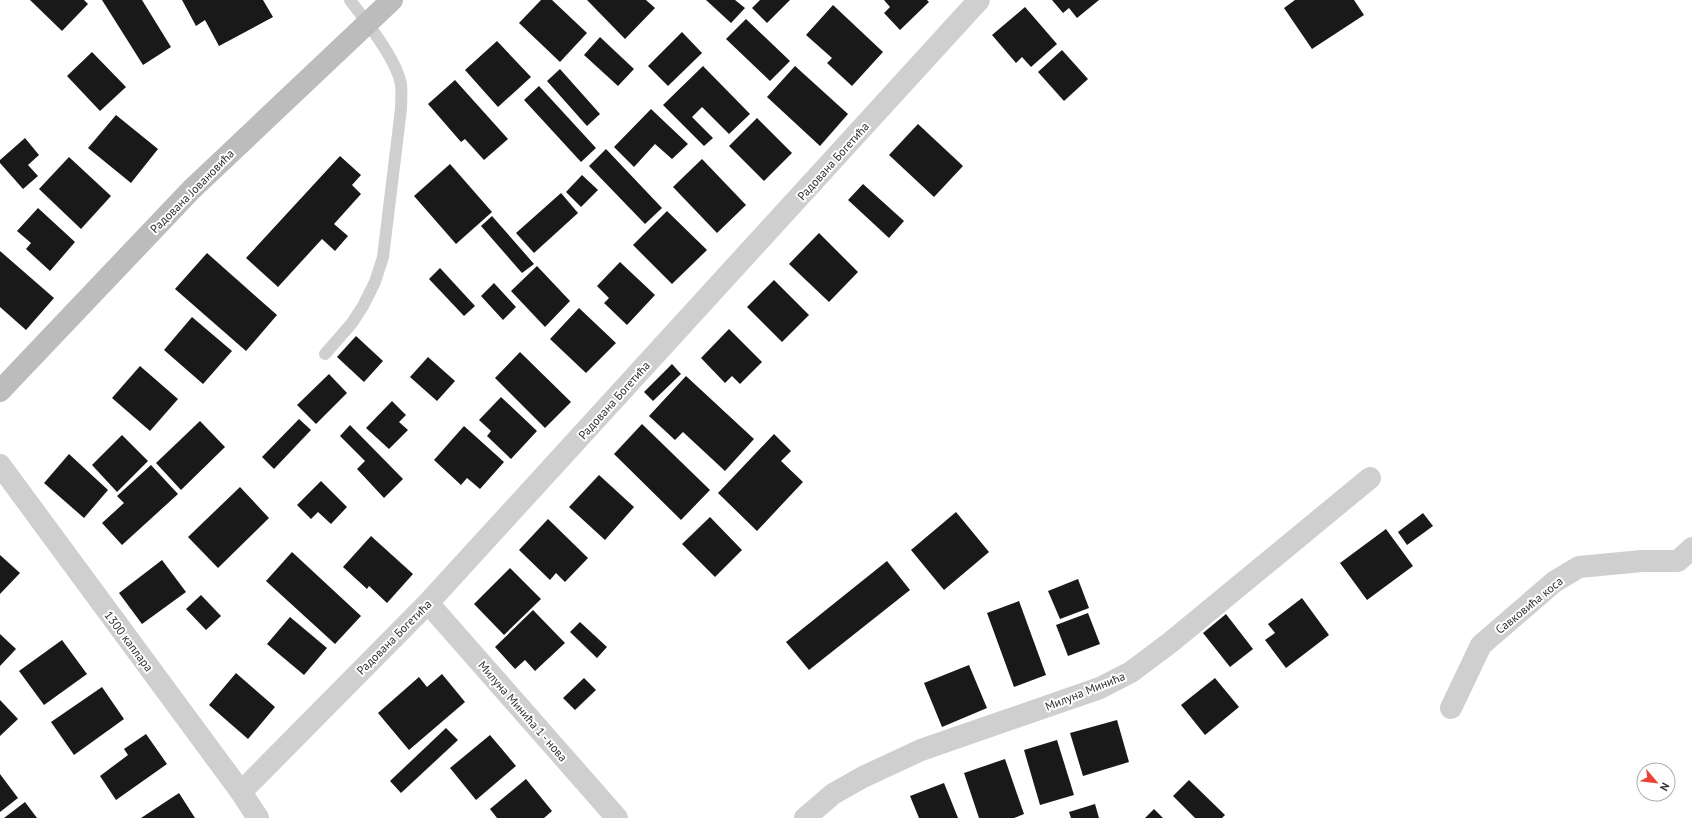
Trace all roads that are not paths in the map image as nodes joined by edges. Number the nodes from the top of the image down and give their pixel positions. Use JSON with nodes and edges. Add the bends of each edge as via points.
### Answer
{"nodes":[{"id":1,"x":350,"y":0,"type":"edge"},
{"id":2,"x":392,"y":0,"type":"edge"},
{"id":3,"x":979,"y":0,"type":"edge"},
{"id":4,"x":368,"y":23,"type":"junction"},
{"id":5,"x":325,"y":354,"type":"dead end"},
{"id":6,"x":0,"y":391,"type":"edge"},
{"id":7,"x":0,"y":465,"type":"edge"},
{"id":8,"x":1370,"y":478,"type":"dead end"},
{"id":9,"x":1692,"y":548,"type":"edge"},
{"id":10,"x":428,"y":603,"type":"junction"},
{"id":11,"x":1451,"y":708,"type":"dead end"},
{"id":12,"x":241,"y":792,"type":"junction"},
{"id":13,"x":258,"y":818,"type":"edge"},
{"id":14,"x":617,"y":818,"type":"edge"},
{"id":15,"x":804,"y":818,"type":"edge"}],
"edges":[{"from":1,"to":4,"type":"lane"},
{"from":2,"to":4,"type":"main road","name":"Радована Јовановића"},
{"from":3,"to":10,"type":"street","name":"Радована Богетића"},
{"from":4,"to":5,"type":"lane","via":[[393,63],[401,85],[401,109],[383,257],[375,282],[363,306]]},
{"from":4,"to":6,"type":"main road","name":"Радована Јовановића","via":[[191,190]]},
{"from":7,"to":12,"type":"street","name":"1300 каплара"},
{"from":8,"to":15,"type":"street","name":"Милуна Минића","via":[[1131,672],[1100,688],[921,750],[833,794]]},
{"from":9,"to":11,"type":"street","name":"Савковића коса","via":[[1678,561],[1642,561],[1580,568],[1554,582],[1481,645]]},
{"from":10,"to":12,"type":"street","name":"Радована Богетића"},
{"from":10,"to":14,"type":"street","name":"Милуна Минића 1 - нова"},
{"from":12,"to":13,"type":"street","name":"1300 каплара"}]}
